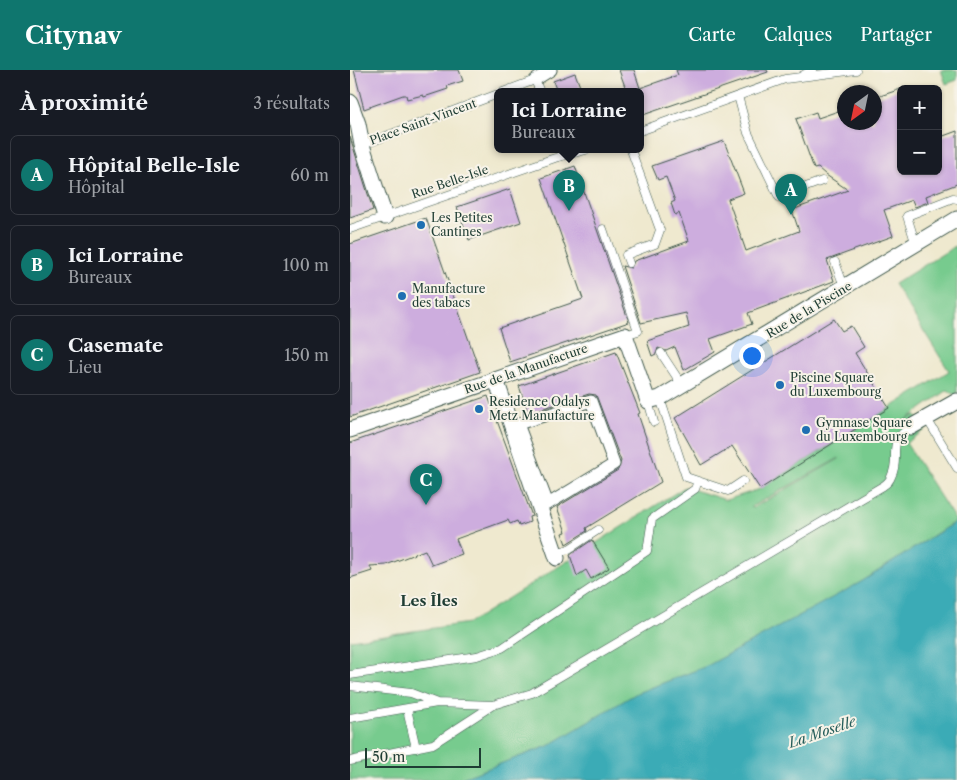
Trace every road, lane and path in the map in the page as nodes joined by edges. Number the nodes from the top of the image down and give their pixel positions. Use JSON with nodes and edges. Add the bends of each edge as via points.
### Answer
{"nodes":[{"id":1,"x":551,"y":70,"type":"edge"},
{"id":2,"x":812,"y":70,"type":"edge"},
{"id":3,"x":856,"y":70,"type":"edge"},
{"id":4,"x":799,"y":78,"type":"junction"},
{"id":5,"x":535,"y":80,"type":"junction"},
{"id":6,"x":513,"y":88,"type":"edge"},
{"id":7,"x":538,"y":88,"type":"edge"},
{"id":8,"x":494,"y":95,"type":"edge"},
{"id":9,"x":738,"y":96,"type":"junction"},
{"id":10,"x":350,"y":102,"type":"edge"},
{"id":11,"x":644,"y":130,"type":"edge"},
{"id":12,"x":356,"y":146,"type":"edge"},
{"id":13,"x":574,"y":153,"type":"edge"},
{"id":14,"x":632,"y":153,"type":"edge"},
{"id":15,"x":822,"y":181,"type":"dead end"},
{"id":16,"x":957,"y":199,"type":"edge"},
{"id":17,"x":385,"y":217,"type":"junction"},
{"id":18,"x":957,"y":219,"type":"edge"},
{"id":19,"x":350,"y":229,"type":"edge"},
{"id":20,"x":603,"y":229,"type":"dead end"},
{"id":21,"x":916,"y":245,"type":"junction"},
{"id":22,"x":836,"y":262,"type":"dead end"},
{"id":23,"x":629,"y":263,"type":"dead end"},
{"id":24,"x":845,"y":289,"type":"junction"},
{"id":25,"x":624,"y":335,"type":"junction"},
{"id":26,"x":660,"y":353,"type":"dead end"},
{"id":27,"x":496,"y":380,"type":"junction"},
{"id":28,"x":682,"y":385,"type":"junction"},
{"id":29,"x":654,"y":400,"type":"junction"},
{"id":30,"x":957,"y":401,"type":"edge"},
{"id":31,"x":927,"y":418,"type":"junction"},
{"id":32,"x":654,"y":422,"type":"dead end"},
{"id":33,"x":911,"y":427,"type":"joint"},
{"id":34,"x":350,"y":430,"type":"edge"},
{"id":35,"x":957,"y":468,"type":"edge"},
{"id":36,"x":698,"y":481,"type":"junction"},
{"id":37,"x":743,"y":481,"type":"dead end"},
{"id":38,"x":548,"y":504,"type":"joint"},
{"id":39,"x":598,"y":530,"type":"dead end"},
{"id":40,"x":556,"y":555,"type":"joint"},
{"id":41,"x":350,"y":675,"type":"edge"},
{"id":42,"x":350,"y":686,"type":"edge"},
{"id":43,"x":437,"y":703,"type":"junction"},
{"id":44,"x":493,"y":705,"type":"junction"},
{"id":45,"x":407,"y":709,"type":"junction"},
{"id":46,"x":350,"y":718,"type":"edge"},
{"id":47,"x":416,"y":748,"type":"junction"},
{"id":48,"x":350,"y":762,"type":"edge"}],
"edges":[{"from":1,"to":5,"type":"street"},
{"from":2,"to":4,"type":"lane"},
{"from":3,"to":4,"type":"lane"},
{"from":4,"to":9,"type":"lane","via":[[785,79]]},
{"from":5,"to":6,"type":"lane"},
{"from":5,"to":7,"type":"lane"},
{"from":8,"to":12,"type":"lane","name":"Place Saint-Vincent"},
{"from":9,"to":11,"type":"lane"},
{"from":9,"to":15,"type":"lane","via":[[748,133],[779,197]]},
{"from":10,"to":12,"type":"street","via":[[358,124]]},
{"from":12,"to":17,"type":"street","name":"Place Saint-Vincent"},
{"from":13,"to":17,"type":"lane","name":"Rue Belle-Isle"},
{"from":14,"to":23,"type":"lane","via":[[660,230],[655,244],[626,255]]},
{"from":16,"to":21,"type":"lane","via":[[907,216]]},
{"from":17,"to":19,"type":"lane","name":"Rue Belle-Isle"},
{"from":18,"to":21,"type":"street","name":"Rue de la Piscine"},
{"from":20,"to":25,"type":"lane","via":[[638,331]]},
{"from":21,"to":24,"type":"street","name":"Rue de la Piscine"},
{"from":22,"to":24,"type":"lane"},
{"from":24,"to":28,"type":"street","name":"Rue de la Piscine"},
{"from":25,"to":27,"type":"street","name":"Rue de la Manufacture"},
{"from":25,"to":29,"type":"street"},
{"from":26,"to":28,"type":"lane"},
{"from":27,"to":34,"type":"street","name":"Rue de la Manufacture"},
{"from":27,"to":40,"type":"street"},
{"from":28,"to":29,"type":"street","name":"Rue de la Piscine"},
{"from":29,"to":32,"type":"lane"},
{"from":29,"to":36,"type":"lane","via":[[686,477]]},
{"from":30,"to":31,"type":"street"},
{"from":31,"to":33,"type":"street"},
{"from":31,"to":35,"type":"lane"},
{"from":33,"to":44,"type":"lane","via":[[895,441],[892,477],[883,486],[532,693]]},
{"from":36,"to":37,"type":"lane","via":[[728,491]]},
{"from":36,"to":41,"type":"lane","via":[[695,489],[652,519],[646,551],[502,648],[477,656]]},
{"from":38,"to":38,"type":"street","via":[[614,464],[591,400],[518,424]]},
{"from":39,"to":40,"type":"lane"},
{"from":42,"to":43,"type":"lane","via":[[411,693]]},
{"from":43,"to":44,"type":"lane"},
{"from":43,"to":45,"type":"lane"},
{"from":44,"to":47,"type":"lane","via":[[434,744]]},
{"from":45,"to":46,"type":"lane"},
{"from":45,"to":47,"type":"lane"},
{"from":47,"to":48,"type":"lane"}]}
